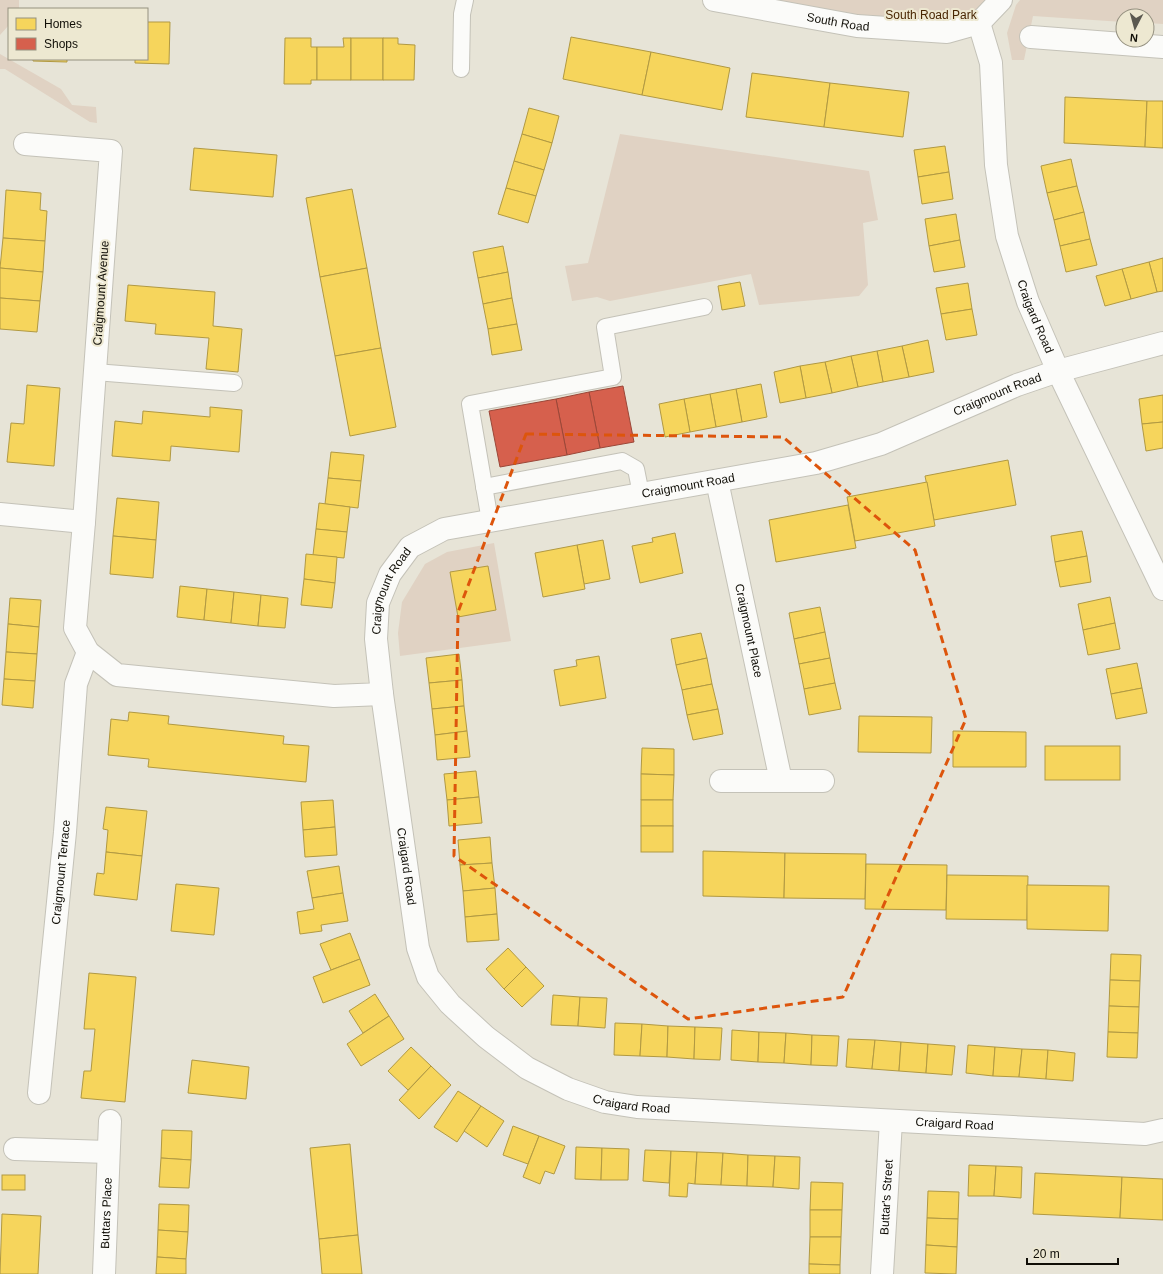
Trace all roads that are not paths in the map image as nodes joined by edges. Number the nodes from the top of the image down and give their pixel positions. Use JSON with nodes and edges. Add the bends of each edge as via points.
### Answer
{"nodes":[{"id":1,"x":465,"y":0,"type":"edge"},
{"id":2,"x":714,"y":0,"type":"edge"},
{"id":3,"x":1001,"y":0,"type":"edge"},
{"id":4,"x":979,"y":23,"type":"junction"},
{"id":5,"x":1031,"y":37,"type":"dead end"},
{"id":6,"x":1163,"y":47,"type":"edge"},
{"id":7,"x":461,"y":69,"type":"dead end"},
{"id":8,"x":25,"y":144,"type":"dead end"},
{"id":9,"x":704,"y":307,"type":"dead end"},
{"id":10,"x":1163,"y":343,"type":"edge"},
{"id":11,"x":1058,"y":371,"type":"junction"},
{"id":12,"x":95,"y":372,"type":"junction"},
{"id":13,"x":234,"y":383,"type":"dead end"},
{"id":14,"x":717,"y":481,"type":"junction"},
{"id":15,"x":484,"y":487,"type":"junction"},
{"id":16,"x":641,"y":494,"type":"junction"},
{"id":17,"x":0,"y":514,"type":"edge"},
{"id":18,"x":490,"y":521,"type":"junction"},
{"id":19,"x":84,"y":522,"type":"junction"},
{"id":20,"x":1163,"y":589,"type":"edge"},
{"id":21,"x":88,"y":652,"type":"junction"},
{"id":22,"x":382,"y":694,"type":"junction"},
{"id":23,"x":721,"y":781,"type":"dead end"},
{"id":24,"x":782,"y":781,"type":"junction"},
{"id":25,"x":823,"y":781,"type":"dead end"},
{"id":26,"x":39,"y":1093,"type":"dead end"},
{"id":27,"x":110,"y":1121,"type":"dead end"},
{"id":28,"x":891,"y":1121,"type":"junction"},
{"id":29,"x":1163,"y":1130,"type":"edge"},
{"id":30,"x":15,"y":1149,"type":"dead end"},
{"id":31,"x":108,"y":1152,"type":"junction"},
{"id":32,"x":104,"y":1274,"type":"edge"},
{"id":33,"x":882,"y":1274,"type":"edge"}],
"edges":[{"from":1,"to":7,"type":"lane","via":[[462,14]]},
{"from":2,"to":4,"type":"street","name":"South Road","via":[[857,26],[947,32]]},
{"from":3,"to":4,"type":"street"},
{"from":4,"to":11,"type":"street","name":"Craigard Road","via":[[991,63],[996,165],[1007,236],[1028,302]]},
{"from":5,"to":6,"type":"street"},
{"from":8,"to":12,"type":"street","name":"Craigmount Avenue","via":[[111,151]]},
{"from":9,"to":15,"type":"lane","via":[[605,327],[613,377],[470,404]]},
{"from":10,"to":11,"type":"street","name":"Craigmount Road"},
{"from":11,"to":14,"type":"street","name":"Craigmount Road","via":[[1017,385],[881,444],[816,463]]},
{"from":11,"to":20,"type":"street","name":"Craigard Road"},
{"from":12,"to":13,"type":"lane"},
{"from":12,"to":19,"type":"street","name":"Craigmount Avenue"},
{"from":14,"to":16,"type":"street","name":"Craigmount Road"},
{"from":14,"to":24,"type":"street","name":"Craigmount Place"},
{"from":15,"to":16,"type":"lane","via":[[622,461],[636,469]]},
{"from":15,"to":18,"type":"lane"},
{"from":16,"to":18,"type":"street","name":"Craigmount Road"},
{"from":17,"to":19,"type":"street"},
{"from":18,"to":22,"type":"street","name":"Craigmount Road","via":[[444,529],[410,547],[390,574],[378,603],[376,639]]},
{"from":19,"to":21,"type":"street","via":[[74,628]]},
{"from":21,"to":22,"type":"street","via":[[117,675],[334,696]]},
{"from":21,"to":26,"type":"street","name":"Craigmount Terrace","via":[[76,684],[65,832]]},
{"from":22,"to":28,"type":"street","name":"Craigard Road","via":[[418,948],[428,976],[450,1004],[486,1037],[527,1068],[568,1089],[605,1102],[637,1107]]},
{"from":23,"to":24,"type":"street"},
{"from":24,"to":25,"type":"street"},
{"from":27,"to":31,"type":"street","name":"Buttars Place"},
{"from":28,"to":29,"type":"street","name":"Craigard Road","via":[[1145,1134]]},
{"from":28,"to":33,"type":"street","name":"Buttar's Street"},
{"from":30,"to":31,"type":"street"},
{"from":31,"to":32,"type":"street","name":"Buttars Place"}]}
